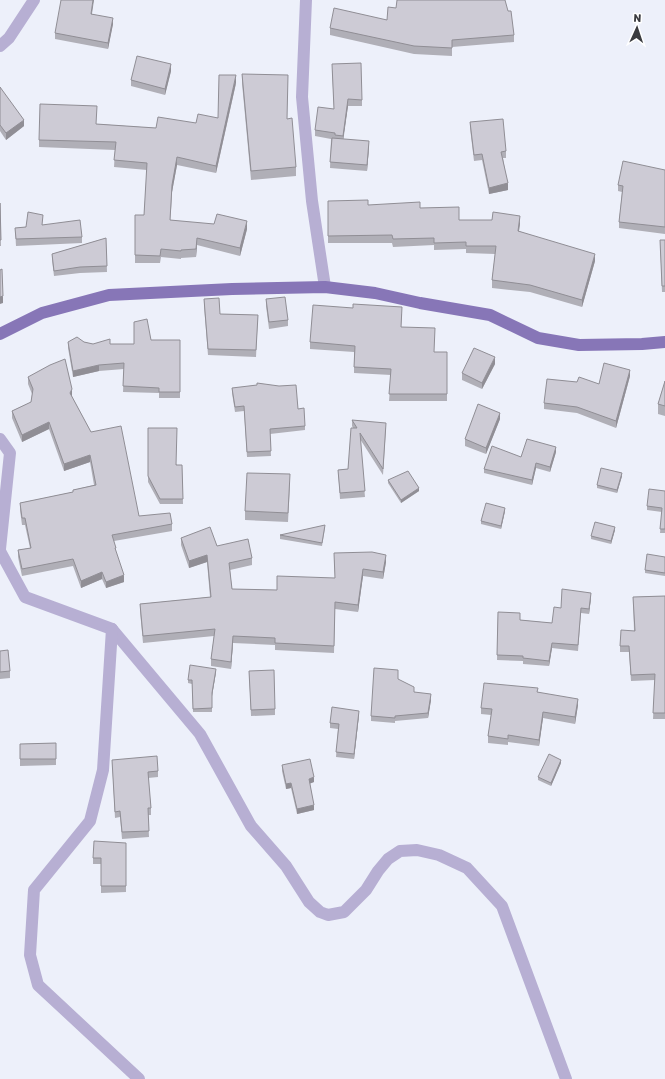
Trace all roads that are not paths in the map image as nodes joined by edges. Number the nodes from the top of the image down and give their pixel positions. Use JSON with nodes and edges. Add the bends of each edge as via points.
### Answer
{"nodes":[{"id":1,"x":34,"y":0,"type":"edge"},
{"id":2,"x":306,"y":0,"type":"edge"},
{"id":3,"x":0,"y":46,"type":"edge"},
{"id":4,"x":325,"y":287,"type":"junction"},
{"id":5,"x":0,"y":334,"type":"edge"},
{"id":6,"x":665,"y":342,"type":"edge"},
{"id":7,"x":0,"y":439,"type":"edge"},
{"id":8,"x":0,"y":550,"type":"edge"},
{"id":9,"x":112,"y":629,"type":"junction"},
{"id":10,"x":140,"y":1079,"type":"edge"},
{"id":11,"x":566,"y":1079,"type":"edge"}],
"edges":[{"from":1,"to":3,"type":"street","via":[[9,38]]},
{"from":2,"to":4,"type":"street","via":[[302,97],[312,201]]},
{"from":4,"to":5,"type":"main road","via":[[109,295],[42,313]]},
{"from":4,"to":6,"type":"main road","via":[[375,292],[490,315],[538,338],[579,345]]},
{"from":7,"to":8,"type":"street","via":[[10,453]]},
{"from":8,"to":9,"type":"street","via":[[25,597]]},
{"from":9,"to":10,"type":"street","via":[[101,778],[90,821],[34,890],[30,955],[38,985]]},
{"from":9,"to":11,"type":"street","via":[[200,734],[251,826],[286,866],[309,902],[320,912],[328,915],[344,912],[366,890],[388,859],[400,851],[417,850],[439,855],[467,868],[502,906]]}]}
